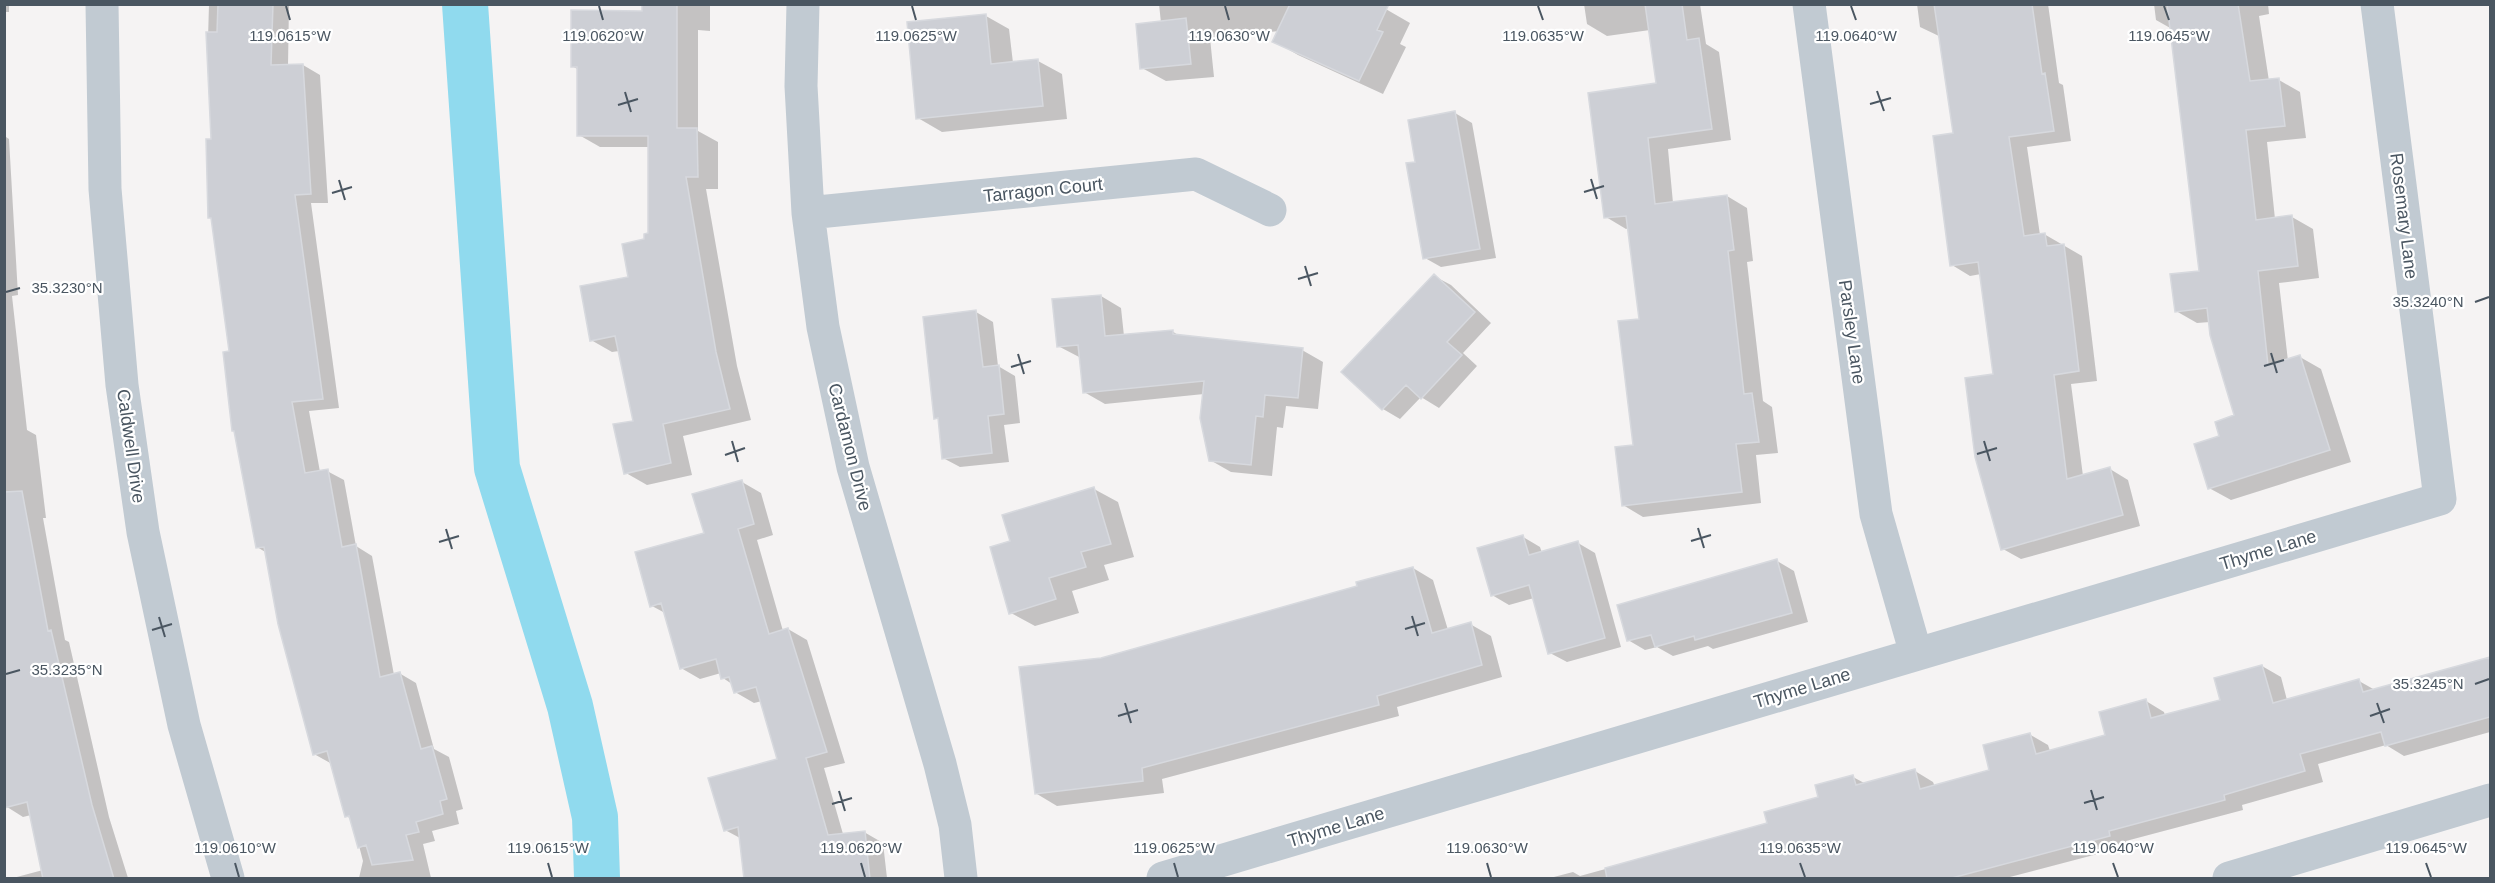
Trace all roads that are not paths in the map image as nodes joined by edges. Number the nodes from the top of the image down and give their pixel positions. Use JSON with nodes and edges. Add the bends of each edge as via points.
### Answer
{"nodes":[{"id":1,"x":102,"y":4,"type":"edge"},
{"id":2,"x":804,"y":4,"type":"edge"},
{"id":3,"x":1809,"y":4,"type":"edge"},
{"id":4,"x":2377,"y":4,"type":"edge"},
{"id":5,"x":1270,"y":210,"type":"dead end"},
{"id":6,"x":808,"y":213,"type":"junction"},
{"id":7,"x":2440,"y":499,"type":"joint"},
{"id":8,"x":1916,"y":654,"type":"junction"},
{"id":9,"x":2490,"y":800,"type":"edge"},
{"id":10,"x":228,"y":879,"type":"edge"},
{"id":11,"x":961,"y":879,"type":"edge"},
{"id":12,"x":1163,"y":879,"type":"edge"},
{"id":13,"x":2229,"y":879,"type":"edge"}],
"edges":[{"from":1,"to":10,"type":"street","name":"Caldwell Drive","via":[[105,189],[122,385],[143,532],[184,725]]},
{"from":2,"to":6,"type":"street","name":"Cardamon Drive","via":[[801,86]]},
{"from":3,"to":8,"type":"street","name":"Parsley Lane","via":[[1876,514]]},
{"from":4,"to":7,"type":"street","name":"Rosemary Lane"},
{"from":5,"to":6,"type":"street","name":"Tarragon Court","via":[[1196,174]]},
{"from":6,"to":11,"type":"street","name":"Cardamon Drive","via":[[823,327],[853,468],[940,764],[955,825]]},
{"from":7,"to":8,"type":"street","name":"Thyme Lane"},
{"from":8,"to":12,"type":"street","name":"Thyme Lane"},
{"from":9,"to":13,"type":"street"}]}
